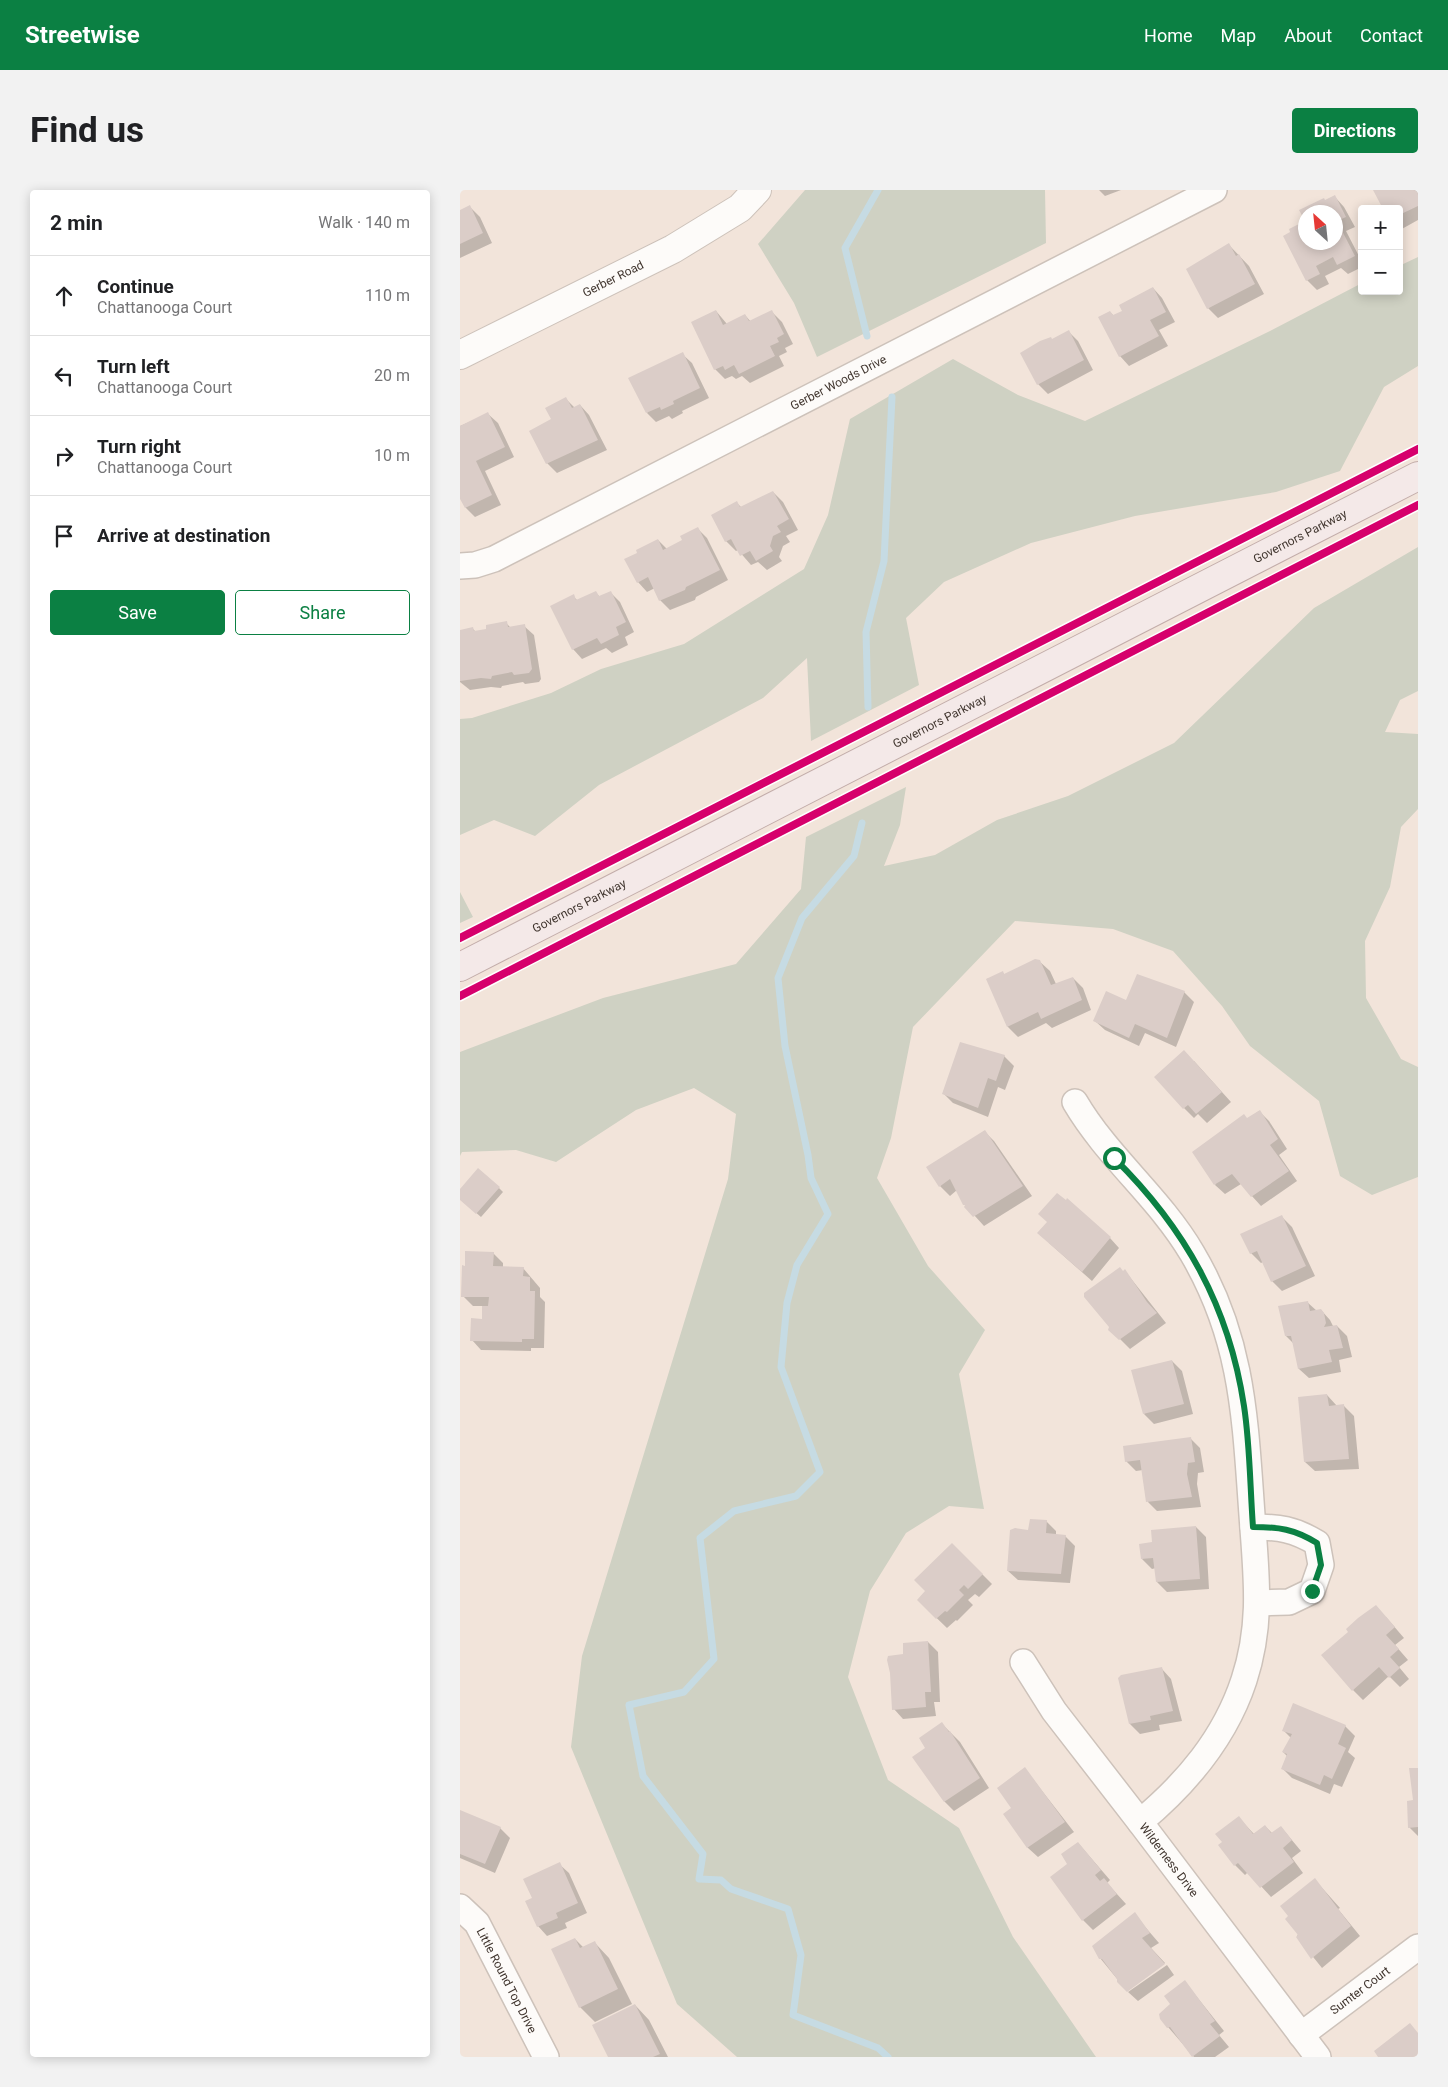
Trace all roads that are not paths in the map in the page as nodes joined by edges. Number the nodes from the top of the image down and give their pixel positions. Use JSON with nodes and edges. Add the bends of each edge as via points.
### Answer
{"nodes":[{"id":1,"x":757,"y":190,"type":"edge"},
{"id":2,"x":1214,"y":190,"type":"edge"},
{"id":3,"x":460,"y":355,"type":"edge"},
{"id":4,"x":1418,"y":476,"type":"edge"},
{"id":5,"x":460,"y":566,"type":"edge"},
{"id":6,"x":460,"y":967,"type":"edge"},
{"id":7,"x":1075,"y":1102,"type":"dead end"},
{"id":8,"x":1253,"y":1527,"type":"junction"},
{"id":9,"x":1258,"y":1603,"type":"junction"},
{"id":10,"x":1023,"y":1662,"type":"dead end"},
{"id":11,"x":1140,"y":1822,"type":"junction"},
{"id":12,"x":460,"y":1907,"type":"edge"},
{"id":13,"x":1418,"y":1946,"type":"edge"},
{"id":14,"x":1301,"y":2035,"type":"junction"},
{"id":15,"x":546,"y":2057,"type":"edge"},
{"id":16,"x":1318,"y":2057,"type":"edge"}],
"edges":[{"from":1,"to":3,"type":"street","name":"Gerber Road","via":[[740,208],[673,250]]},
{"from":2,"to":5,"type":"street","name":"Gerber Woods Drive","via":[[494,559]]},
{"from":4,"to":6,"type":"main road","name":"Governors Parkway"},
{"from":7,"to":8,"type":"street","via":[[1098,1138],[1169,1219],[1211,1289],[1226,1327],[1243,1399]]},
{"from":8,"to":9,"type":"street"},
{"from":8,"to":9,"type":"street","via":[[1277,1527],[1299,1532],[1317,1543],[1321,1565],[1312,1591],[1289,1602]]},
{"from":9,"to":11,"type":"street","via":[[1254,1645],[1231,1713],[1214,1744],[1192,1773]]},
{"from":10,"to":11,"type":"street","name":"Wilderness Drive","via":[[1054,1711]]},
{"from":11,"to":14,"type":"street","name":"Wilderness Drive"},
{"from":12,"to":15,"type":"street","name":"Little Round Top Drive","via":[[477,1922]]},
{"from":13,"to":14,"type":"street","name":"Sumter Court"},
{"from":14,"to":16,"type":"street","name":"Wilderness Drive"}]}
